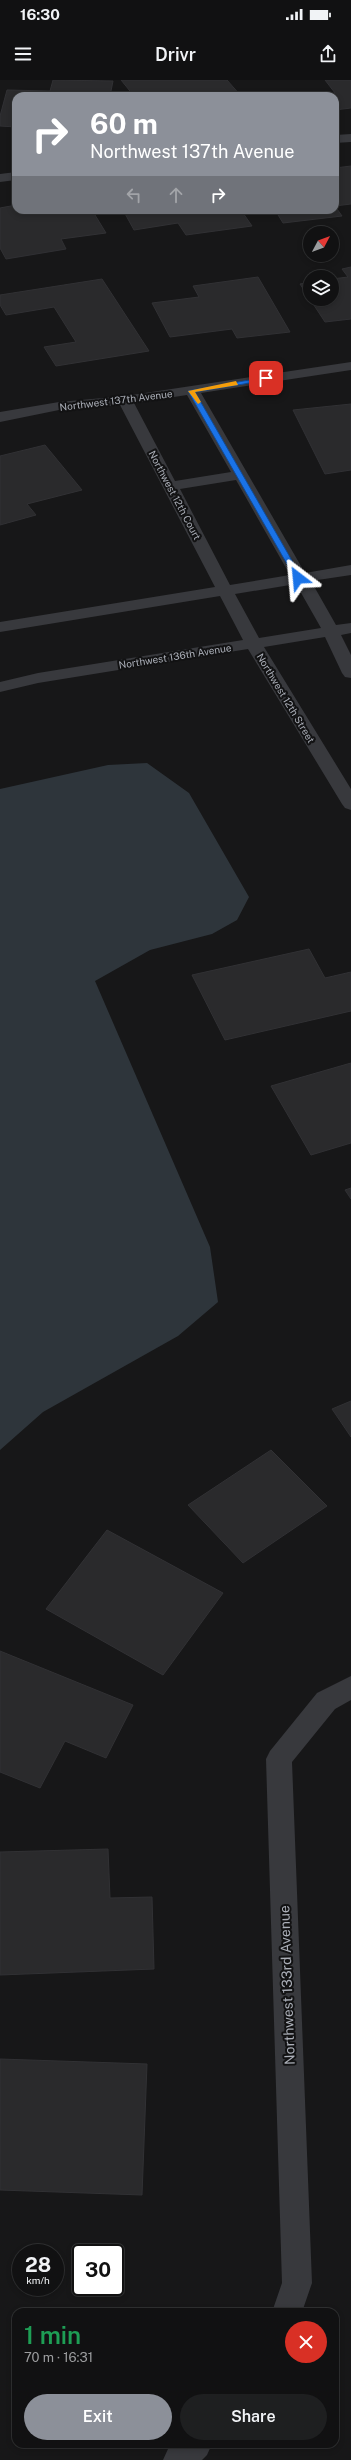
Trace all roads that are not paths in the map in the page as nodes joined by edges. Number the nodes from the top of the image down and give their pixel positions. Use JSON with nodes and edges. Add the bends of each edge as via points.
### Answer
{"nodes":[{"id":1,"x":351,"y":138,"type":"edge"},
{"id":2,"x":339,"y":139,"type":"edge"},
{"id":3,"x":12,"y":176,"type":"edge"},
{"id":4,"x":0,"y":178,"type":"edge"},
{"id":5,"x":351,"y":366,"type":"edge"},
{"id":6,"x":192,"y":391,"type":"junction"},
{"id":7,"x":125,"y":400,"type":"junction"},
{"id":8,"x":0,"y":417,"type":"edge"},
{"id":9,"x":240,"y":475,"type":"junction"},
{"id":10,"x":170,"y":486,"type":"junction"},
{"id":11,"x":351,"y":570,"type":"edge"},
{"id":12,"x":298,"y":578,"type":"junction"},
{"id":13,"x":225,"y":590,"type":"junction"},
{"id":14,"x":0,"y":627,"type":"edge"},
{"id":15,"x":351,"y":628,"type":"edge"},
{"id":16,"x":331,"y":632,"type":"junction"},
{"id":17,"x":253,"y":643,"type":"junction"},
{"id":18,"x":351,"y":673,"type":"edge"},
{"id":19,"x":0,"y":687,"type":"edge"},
{"id":20,"x":351,"y":804,"type":"edge"},
{"id":21,"x":351,"y":1687,"type":"edge"},
{"id":22,"x":288,"y":2308,"type":"edge"},
{"id":23,"x":192,"y":2448,"type":"edge"},
{"id":24,"x":179,"y":2460,"type":"edge"}],
"edges":[{"from":1,"to":2,"type":"street"},
{"from":3,"to":4,"type":"street"},
{"from":5,"to":6,"type":"street","name":"Northwest 137th Avenue"},
{"from":6,"to":7,"type":"street","name":"Northwest 137th Avenue"},
{"from":6,"to":9,"type":"street"},
{"from":7,"to":8,"type":"street","name":"Northwest 137th Avenue","via":[[59,406]]},
{"from":7,"to":10,"type":"street","name":"Northwest 12th Court"},
{"from":9,"to":10,"type":"street"},
{"from":9,"to":12,"type":"street"},
{"from":10,"to":13,"type":"street","name":"Northwest 12th Court"},
{"from":11,"to":12,"type":"street"},
{"from":12,"to":13,"type":"street"},
{"from":12,"to":16,"type":"street"},
{"from":13,"to":14,"type":"street"},
{"from":13,"to":17,"type":"street","name":"Northwest 12th Street"},
{"from":15,"to":16,"type":"street","name":"Northwest 136th Avenue"},
{"from":16,"to":17,"type":"street","name":"Northwest 136th Avenue"},
{"from":16,"to":18,"type":"street"},
{"from":17,"to":19,"type":"street","name":"Northwest 136th Avenue","via":[[38,678]]},
{"from":17,"to":20,"type":"street","name":"Northwest 12th Street"},
{"from":21,"to":22,"type":"street","name":"Northwest 133rd Avenue","via":[[326,1701],[279,1760],[297,2283]]},
{"from":23,"to":24,"type":"street"}]}
